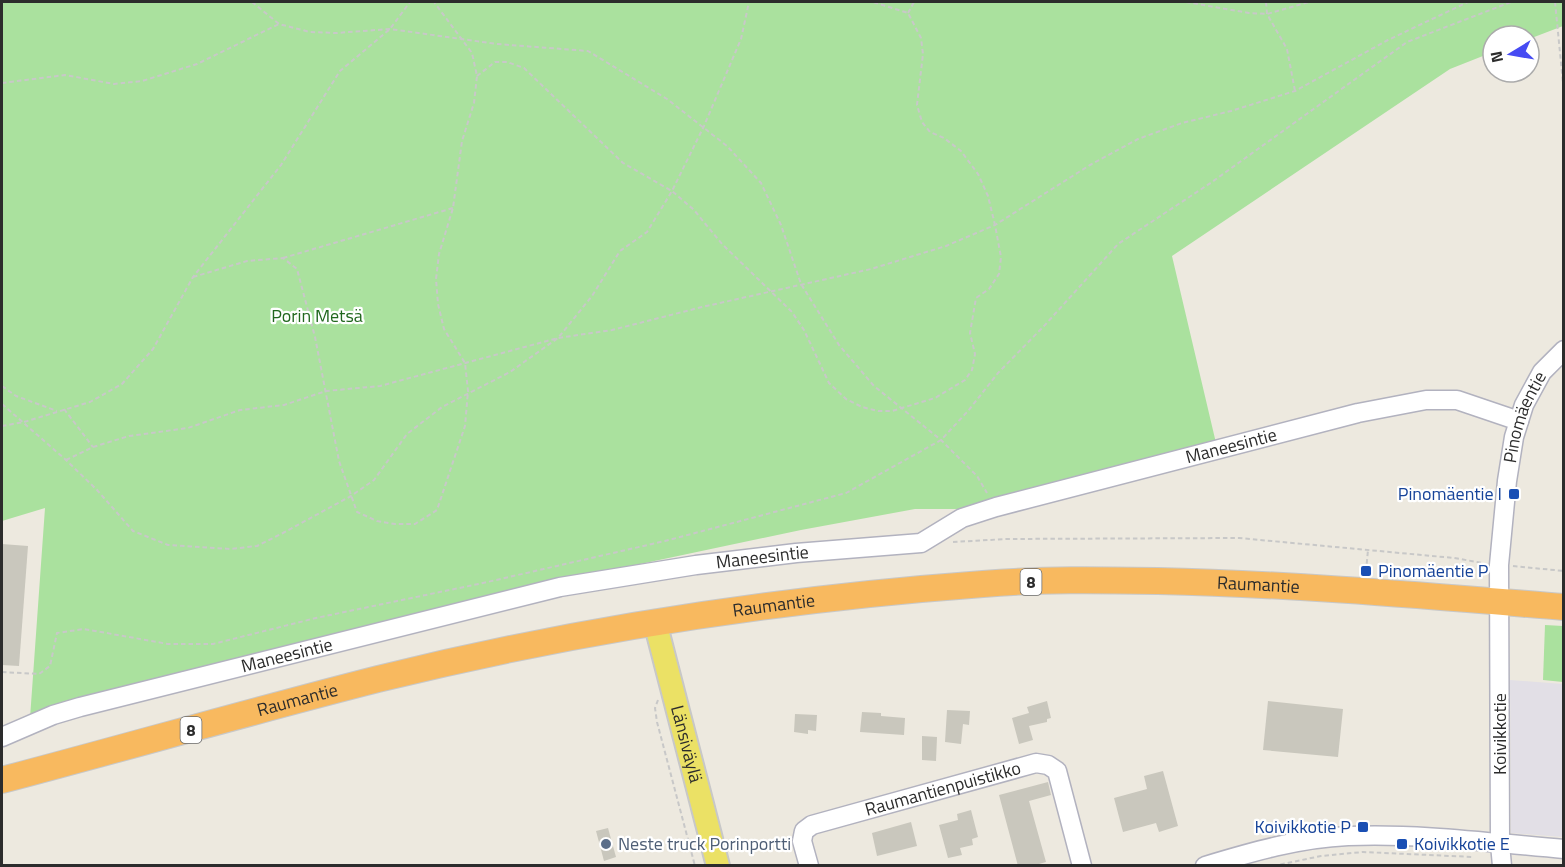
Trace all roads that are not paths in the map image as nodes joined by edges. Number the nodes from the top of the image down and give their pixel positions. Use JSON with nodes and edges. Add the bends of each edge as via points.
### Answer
{"nodes":[{"id":1,"x":1563,"y":350,"type":"edge"},
{"id":2,"x":1519,"y":421,"type":"junction"},
{"id":3,"x":1499,"y":602,"type":"junction"},
{"id":4,"x":1563,"y":607,"type":"edge"},
{"id":5,"x":655,"y":622,"type":"junction"},
{"id":6,"x":2,"y":737,"type":"edge"},
{"id":7,"x":2,"y":780,"type":"edge"},
{"id":8,"x":1563,"y":849,"type":"edge"},
{"id":9,"x":1500,"y":856,"type":"edge"},
{"id":10,"x":718,"y":866,"type":"edge"},
{"id":11,"x":809,"y":866,"type":"edge"},
{"id":12,"x":1082,"y":866,"type":"edge"},
{"id":13,"x":1205,"y":866,"type":"edge"}],
"edges":[{"from":1,"to":2,"type":"street","name":"Pinomäentie","via":[[1542,372]]},
{"from":2,"to":3,"type":"street","name":"Pinomäentie","via":[[1507,481]]},
{"from":2,"to":6,"type":"street","name":"Maneesintie","via":[[1457,400],[1426,400],[1358,413],[996,507],[962,518],[921,543],[696,565],[560,587],[80,707]]},
{"from":3,"to":4,"type":"highway","name":"Raumantie","number":"8"},
{"from":3,"to":5,"type":"highway","name":"Raumantie","number":"8","via":[[1244,584],[1099,580],[986,584],[772,605]]},
{"from":3,"to":9,"type":"street","name":"Koivikkotie"},
{"from":5,"to":7,"type":"highway","name":"Raumantie","number":"8","via":[[380,679]]},
{"from":5,"to":10,"type":"main road","name":"Länsiväylä"},
{"from":8,"to":9,"type":"street"},
{"from":9,"to":13,"type":"street","via":[[1394,836],[1347,836],[1258,850]]},
{"from":11,"to":12,"type":"street","name":"Raumantienpuistikko","via":[[802,841],[804,831],[812,825],[1036,763],[1057,771]]}]}
